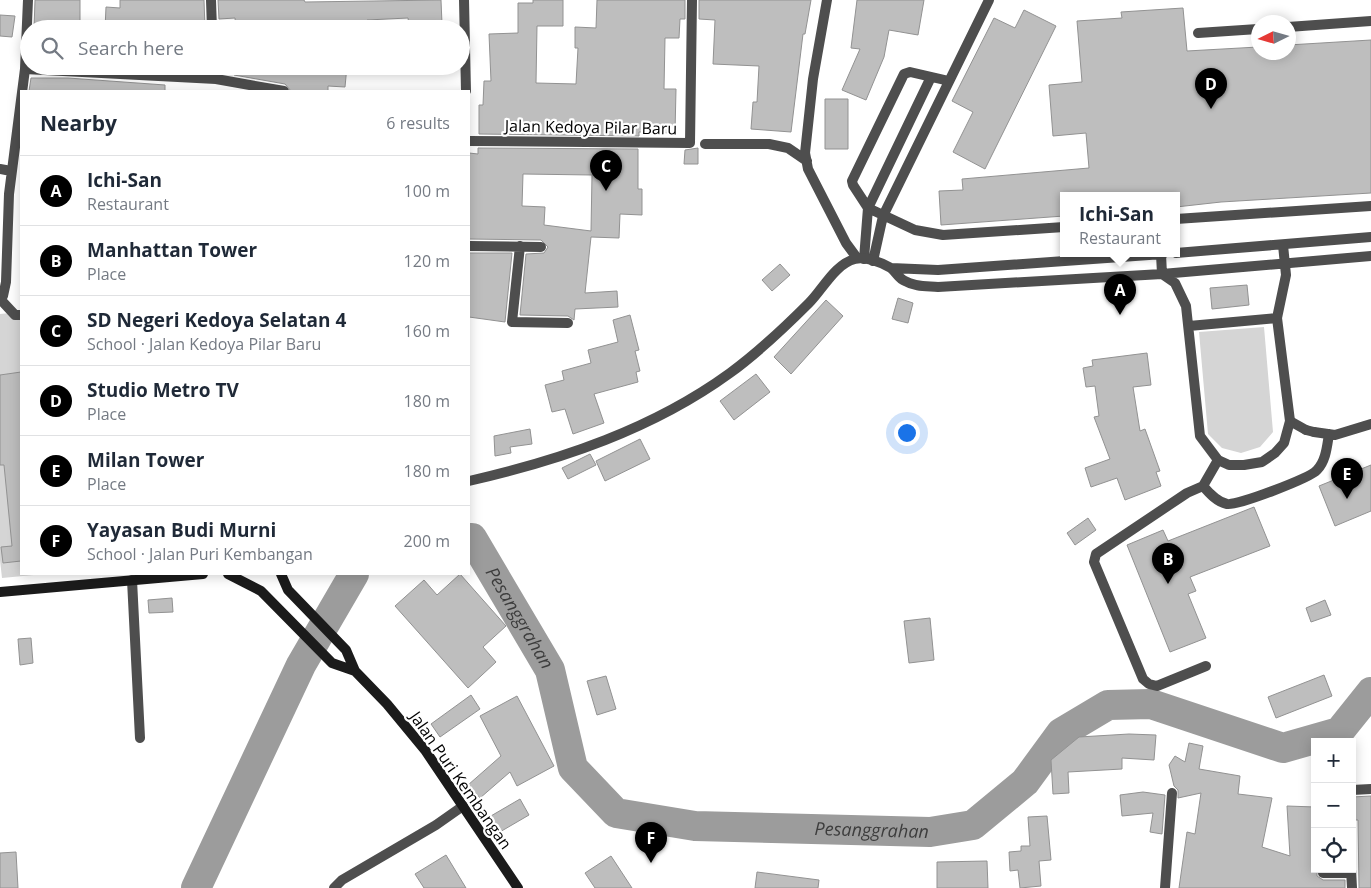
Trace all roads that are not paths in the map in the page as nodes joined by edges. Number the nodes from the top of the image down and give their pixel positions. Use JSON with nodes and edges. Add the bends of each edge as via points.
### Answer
{"nodes":[{"id":1,"x":28,"y":0,"type":"edge"},
{"id":2,"x":210,"y":0,"type":"edge"},
{"id":3,"x":464,"y":0,"type":"edge"},
{"id":4,"x":692,"y":0,"type":"edge"},
{"id":5,"x":827,"y":0,"type":"edge"},
{"id":6,"x":989,"y":0,"type":"edge"},
{"id":7,"x":27,"y":20,"type":"edge"},
{"id":8,"x":211,"y":20,"type":"edge"},
{"id":9,"x":464,"y":20,"type":"edge"},
{"id":10,"x":1371,"y":20,"type":"edge"},
{"id":11,"x":1296,"y":25,"type":"edge"},
{"id":12,"x":1251,"y":29,"type":"edge"},
{"id":13,"x":1198,"y":33,"type":"dead end"},
{"id":14,"x":24,"y":75,"type":"edge"},
{"id":15,"x":139,"y":75,"type":"edge"},
{"id":16,"x":216,"y":75,"type":"edge"},
{"id":17,"x":466,"y":75,"type":"edge"},
{"id":18,"x":931,"y":77,"type":"junction"},
{"id":19,"x":216,"y":79,"type":"junction"},
{"id":20,"x":949,"y":81,"type":"junction"},
{"id":21,"x":22,"y":90,"type":"edge"},
{"id":22,"x":278,"y":90,"type":"edge"},
{"id":23,"x":466,"y":90,"type":"edge"},
{"id":24,"x":20,"y":118,"type":"edge"},
{"id":25,"x":470,"y":141,"type":"edge"},
{"id":26,"x":690,"y":143,"type":"junction"},
{"id":27,"x":17,"y":154,"type":"edge"},
{"id":28,"x":807,"y":161,"type":"junction"},
{"id":29,"x":5,"y":170,"type":"edge"},
{"id":30,"x":1371,"y":206,"type":"edge"},
{"id":31,"x":868,"y":208,"type":"junction"},
{"id":32,"x":883,"y":216,"type":"junction"},
{"id":33,"x":1180,"y":219,"type":"edge"},
{"id":34,"x":1060,"y":227,"type":"edge"},
{"id":35,"x":1371,"y":237,"type":"edge"},
{"id":36,"x":1283,"y":245,"type":"junction"},
{"id":37,"x":470,"y":246,"type":"edge"},
{"id":38,"x":520,"y":246,"type":"junction"},
{"id":39,"x":541,"y":247,"type":"dead end"},
{"id":40,"x":1180,"y":253,"type":"edge"},
{"id":41,"x":1371,"y":256,"type":"edge"},
{"id":42,"x":1120,"y":257,"type":"edge"},
{"id":43,"x":1162,"y":257,"type":"edge"},
{"id":44,"x":865,"y":259,"type":"junction"},
{"id":45,"x":1285,"y":264,"type":"junction"},
{"id":46,"x":891,"y":268,"type":"junction"},
{"id":47,"x":1162,"y":274,"type":"junction"},
{"id":48,"x":0,"y":299,"type":"edge"},
{"id":49,"x":20,"y":315,"type":"edge"},
{"id":50,"x":1277,"y":318,"type":"junction"},
{"id":51,"x":568,"y":323,"type":"dead end"},
{"id":52,"x":1189,"y":326,"type":"junction"},
{"id":53,"x":1290,"y":421,"type":"junction"},
{"id":54,"x":1371,"y":424,"type":"edge"},
{"id":55,"x":1329,"y":434,"type":"junction"},
{"id":56,"x":1218,"y":460,"type":"junction"},
{"id":57,"x":470,"y":481,"type":"edge"},
{"id":58,"x":1203,"y":486,"type":"junction"},
{"id":59,"x":191,"y":575,"type":"edge"},
{"id":60,"x":230,"y":575,"type":"edge"},
{"id":61,"x":281,"y":575,"type":"edge"},
{"id":62,"x":132,"y":580,"type":"junction"},
{"id":63,"x":0,"y":592,"type":"edge"},
{"id":64,"x":1206,"y":666,"type":"dead end"},
{"id":65,"x":355,"y":671,"type":"junction"},
{"id":66,"x":140,"y":738,"type":"dead end"},
{"id":67,"x":1371,"y":789,"type":"edge"},
{"id":68,"x":1356,"y":790,"type":"edge"},
{"id":69,"x":1172,"y":793,"type":"dead end"},
{"id":70,"x":463,"y":806,"type":"junction"},
{"id":71,"x":1351,"y":873,"type":"edge"},
{"id":72,"x":334,"y":888,"type":"edge"},
{"id":73,"x":518,"y":888,"type":"edge"},
{"id":74,"x":1165,"y":888,"type":"edge"},
{"id":75,"x":1352,"y":888,"type":"edge"}],
"edges":[{"from":1,"to":7,"type":"street"},
{"from":2,"to":8,"type":"street"},
{"from":3,"to":9,"type":"street"},
{"from":4,"to":26,"type":"street","name":"Jalan Kedoya Pilar Baru"},
{"from":5,"to":28,"type":"street","via":[[813,79]]},
{"from":6,"to":20,"type":"street"},
{"from":10,"to":11,"type":"street"},
{"from":12,"to":13,"type":"street"},
{"from":14,"to":21,"type":"street"},
{"from":15,"to":19,"type":"street"},
{"from":16,"to":19,"type":"street"},
{"from":17,"to":23,"type":"street"},
{"from":18,"to":20,"type":"street"},
{"from":18,"to":31,"type":"street"},
{"from":18,"to":31,"type":"street","via":[[910,72],[904,74],[853,185]]},
{"from":19,"to":22,"type":"street"},
{"from":20,"to":32,"type":"street"},
{"from":24,"to":27,"type":"street"},
{"from":25,"to":26,"type":"street","name":"Jalan Kedoya Pilar Baru"},
{"from":26,"to":28,"type":"street","via":[[769,144],[788,148]]},
{"from":27,"to":29,"type":"street"},
{"from":28,"to":44,"type":"street","via":[[808,169],[846,243]]},
{"from":29,"to":48,"type":"street","via":[[6,282]]},
{"from":30,"to":33,"type":"street"},
{"from":31,"to":32,"type":"street"},
{"from":31,"to":44,"type":"street"},
{"from":32,"to":34,"type":"street","via":[[915,230],[943,234]]},
{"from":32,"to":44,"type":"street"},
{"from":35,"to":36,"type":"street"},
{"from":36,"to":40,"type":"street"},
{"from":36,"to":45,"type":"street"},
{"from":37,"to":38,"type":"street"},
{"from":38,"to":39,"type":"street"},
{"from":38,"to":51,"type":"street","via":[[512,322]]},
{"from":41,"to":45,"type":"street"},
{"from":42,"to":46,"type":"street","via":[[938,270]]},
{"from":43,"to":47,"type":"street"},
{"from":44,"to":46,"type":"street"},
{"from":44,"to":57,"type":"street","via":[[841,266],[811,301],[764,346],[696,396],[610,439]]},
{"from":45,"to":47,"type":"street"},
{"from":45,"to":50,"type":"street"},
{"from":46,"to":47,"type":"street","via":[[904,281],[938,287]]},
{"from":47,"to":52,"type":"street","via":[[1174,284],[1186,306]]},
{"from":48,"to":49,"type":"street","via":[[15,315]]},
{"from":50,"to":52,"type":"street"},
{"from":50,"to":53,"type":"street"},
{"from":52,"to":56,"type":"street","via":[[1200,436]]},
{"from":53,"to":55,"type":"street","via":[[1310,431]]},
{"from":53,"to":56,"type":"street","via":[[1284,443],[1262,462],[1244,466]]},
{"from":54,"to":55,"type":"street"},
{"from":55,"to":58,"type":"street","via":[[1324,457],[1316,471],[1250,500],[1227,504],[1211,496]]},
{"from":56,"to":58,"type":"street"},
{"from":58,"to":64,"type":"street","via":[[1187,493],[1096,554],[1094,562],[1143,679],[1157,686]]},
{"from":59,"to":62,"type":"street"},
{"from":60,"to":65,"type":"street","name":"Jalan Puri Kembangan","via":[[272,600],[332,663]]},
{"from":61,"to":65,"type":"street","name":"Jalan Puri Kembangan","via":[[288,590],[346,650]]},
{"from":62,"to":63,"type":"street"},
{"from":62,"to":66,"type":"street"},
{"from":65,"to":70,"type":"street","name":"Jalan Puri Kembangan","via":[[425,750]]},
{"from":67,"to":68,"type":"street"},
{"from":69,"to":74,"type":"street"},
{"from":70,"to":72,"type":"street"},
{"from":70,"to":73,"type":"street","name":"Jalan Puri Kembangan"},
{"from":71,"to":75,"type":"street"}]}
